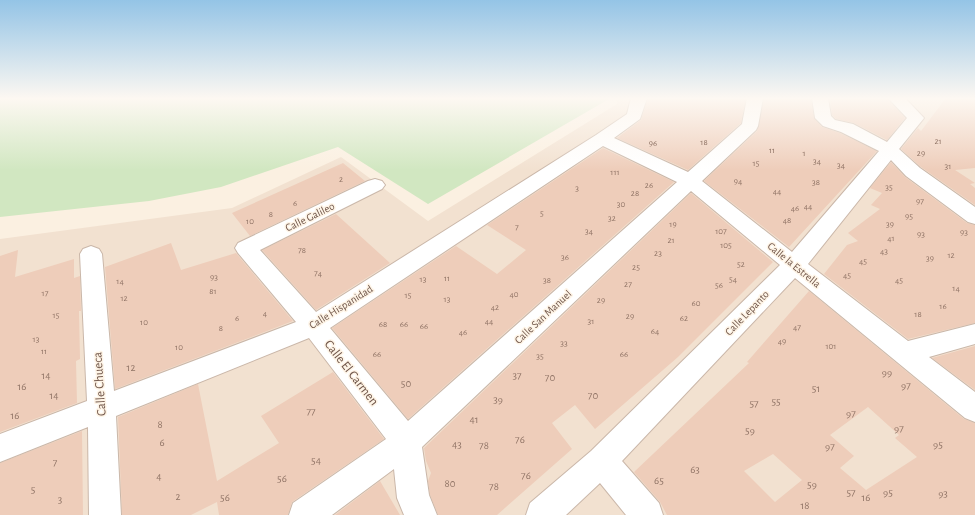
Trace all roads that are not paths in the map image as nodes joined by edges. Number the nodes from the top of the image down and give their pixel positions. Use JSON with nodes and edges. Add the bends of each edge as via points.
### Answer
{"nodes":[{"id":1,"x":626,"y":122,"type":"edge"},
{"id":2,"x":751,"y":122,"type":"edge"},
{"id":3,"x":828,"y":122,"type":"edge"},
{"id":4,"x":913,"y":122,"type":"edge"},
{"id":5,"x":602,"y":139,"type":"junction"},
{"id":6,"x":890,"y":150,"type":"junction"},
{"id":7,"x":691,"y":181,"type":"junction"},
{"id":8,"x":375,"y":186,"type":"dead end"},
{"id":9,"x":975,"y":217,"type":"edge"},
{"id":10,"x":246,"y":248,"type":"joint"},
{"id":11,"x":91,"y":254,"type":"dead end"},
{"id":12,"x":794,"y":266,"type":"junction"},
{"id":13,"x":314,"y":326,"type":"junction"},
{"id":14,"x":975,"y":334,"type":"edge"},
{"id":15,"x":904,"y":353,"type":"junction"},
{"id":16,"x":102,"y":409,"type":"junction"},
{"id":17,"x":975,"y":409,"type":"edge"},
{"id":18,"x":406,"y":442,"type":"junction"},
{"id":19,"x":0,"y":448,"type":"edge"},
{"id":20,"x":602,"y":461,"type":"junction"},
{"id":21,"x":105,"y":515,"type":"edge"},
{"id":22,"x":305,"y":515,"type":"edge"},
{"id":23,"x":421,"y":515,"type":"edge"},
{"id":24,"x":542,"y":515,"type":"edge"},
{"id":25,"x":647,"y":515,"type":"edge"}],
"edges":[{"from":1,"to":5,"type":"street","name":"Calle Hispanidad"},
{"from":2,"to":7,"type":"street","name":"Calle San Manuel","via":[[750,126]]},
{"from":3,"to":6,"type":"street","via":[[847,128]]},
{"from":4,"to":6,"type":"street","name":"Calle Lepanto"},
{"from":5,"to":7,"type":"street","name":"Calle la Estrella"},
{"from":5,"to":13,"type":"street","name":"Calle Hispanidad"},
{"from":6,"to":9,"type":"street","via":[[913,172]]},
{"from":6,"to":12,"type":"street","name":"Calle Lepanto"},
{"from":7,"to":12,"type":"street","name":"Calle la Estrella"},
{"from":7,"to":18,"type":"street","name":"Calle San Manuel"},
{"from":8,"to":10,"type":"street","name":"Calle Galileo"},
{"from":10,"to":13,"type":"street","name":"Calle El Carmen"},
{"from":11,"to":16,"type":"street","name":"Calle Chueca"},
{"from":12,"to":15,"type":"street","name":"Calle la Estrella"},
{"from":12,"to":20,"type":"street","name":"Calle Lepanto"},
{"from":13,"to":16,"type":"street","name":"Calle Hispanidad"},
{"from":13,"to":18,"type":"street","name":"Calle El Carmen"},
{"from":14,"to":15,"type":"street"},
{"from":15,"to":17,"type":"street","name":"Calle la Estrella"},
{"from":16,"to":19,"type":"street","name":"Calle Hispanidad"},
{"from":16,"to":21,"type":"street","name":"Calle Chueca"},
{"from":18,"to":22,"type":"street","name":"Calle San Manuel"},
{"from":18,"to":23,"type":"street","via":[[413,498]]},
{"from":20,"to":24,"type":"street","name":"Calle Lepanto"},
{"from":20,"to":25,"type":"street"}]}
